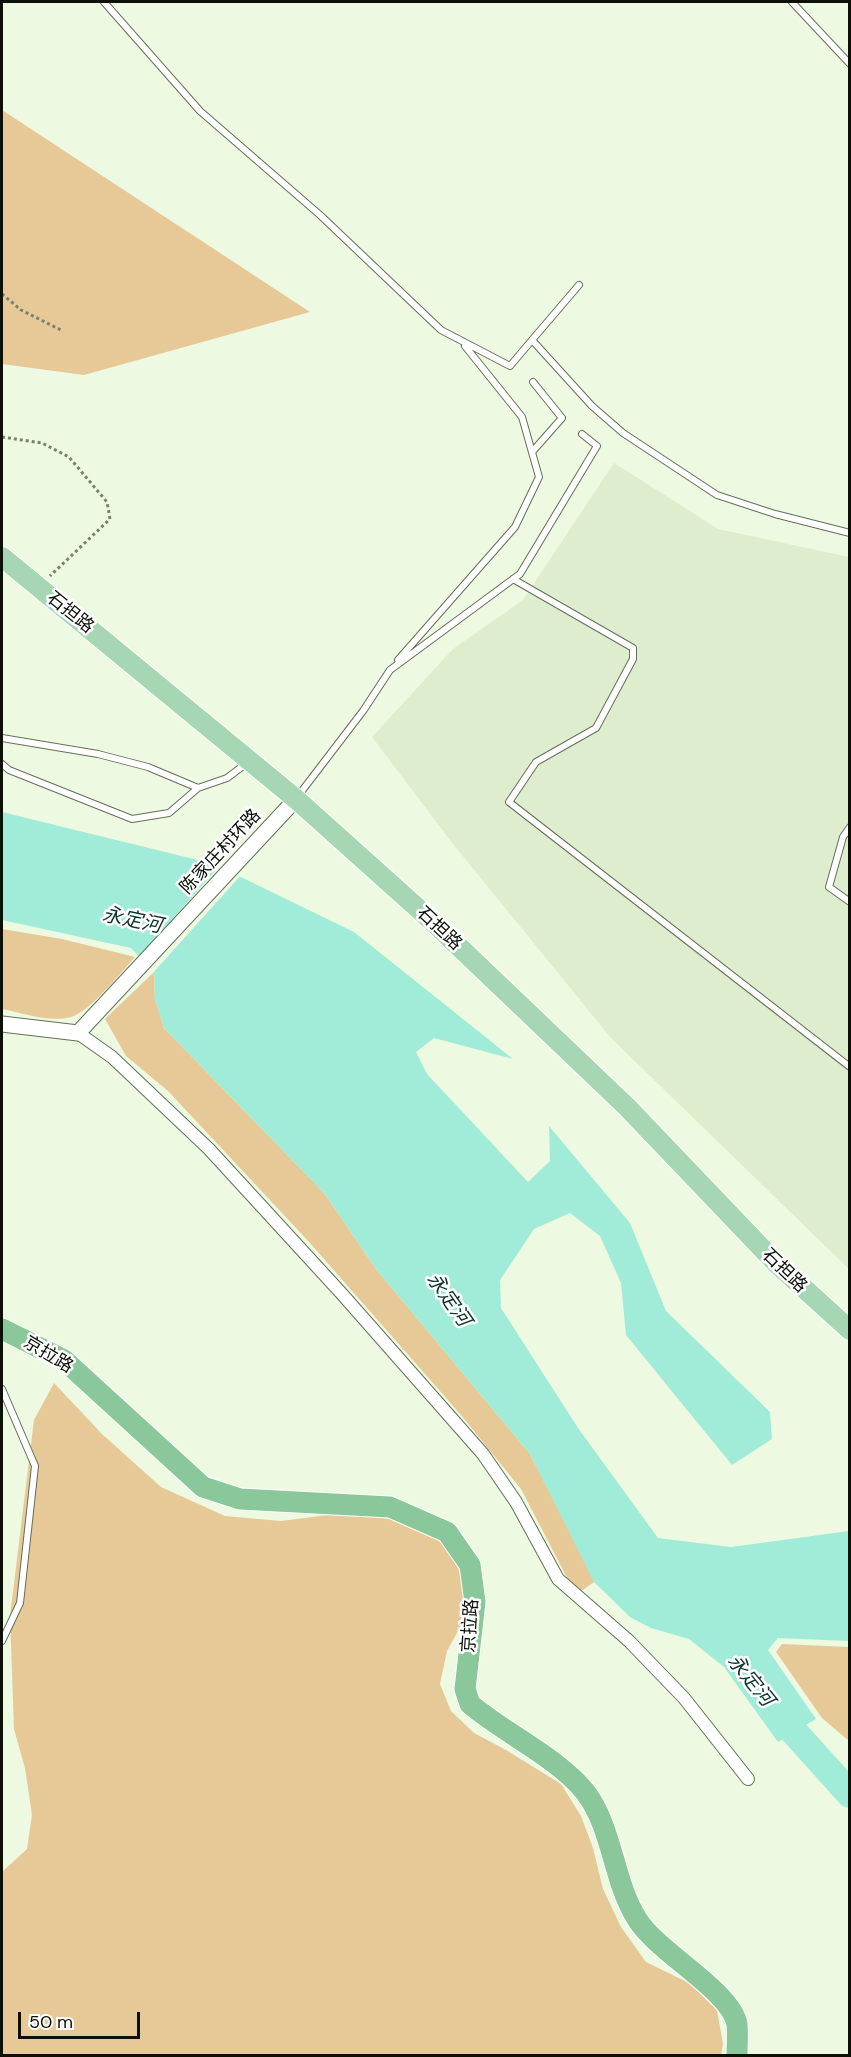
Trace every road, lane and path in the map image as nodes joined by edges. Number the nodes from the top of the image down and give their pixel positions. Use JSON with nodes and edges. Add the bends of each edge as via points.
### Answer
{"nodes":[{"id":1,"x":104,"y":2,"type":"edge"},
{"id":2,"x":792,"y":2,"type":"edge"},
{"id":3,"x":849,"y":64,"type":"edge"},
{"id":4,"x":579,"y":285,"type":"dead end"},
{"id":5,"x":2,"y":294,"type":"edge"},
{"id":6,"x":63,"y":332,"type":"dead end"},
{"id":7,"x":532,"y":340,"type":"junction"},
{"id":8,"x":463,"y":343,"type":"junction"},
{"id":9,"x":534,"y":382,"type":"dead end"},
{"id":10,"x":582,"y":434,"type":"dead end"},
{"id":11,"x":2,"y":437,"type":"edge"},
{"id":12,"x":532,"y":452,"type":"junction"},
{"id":13,"x":849,"y":533,"type":"edge"},
{"id":14,"x":2,"y":557,"type":"edge"},
{"id":15,"x":513,"y":579,"type":"junction"},
{"id":16,"x":38,"y":588,"type":"junction"},
{"id":17,"x":390,"y":670,"type":"junction"},
{"id":18,"x":2,"y":738,"type":"edge"},
{"id":19,"x":249,"y":761,"type":"junction"},
{"id":20,"x":2,"y":764,"type":"edge"},
{"id":21,"x":198,"y":788,"type":"junction"},
{"id":22,"x":296,"y":799,"type":"junction"},
{"id":23,"x":849,"y":827,"type":"edge"},
{"id":24,"x":849,"y":902,"type":"edge"},
{"id":25,"x":2,"y":1024,"type":"edge"},
{"id":26,"x":78,"y":1033,"type":"junction"},
{"id":27,"x":849,"y":1067,"type":"edge"},
{"id":28,"x":849,"y":1330,"type":"edge"},
{"id":29,"x":2,"y":1331,"type":"edge"},
{"id":30,"x":2,"y":1389,"type":"edge"},
{"id":31,"x":2,"y":1641,"type":"edge"},
{"id":32,"x":748,"y":1779,"type":"dead end"},
{"id":33,"x":737,"y":2055,"type":"edge"}],
"edges":[{"from":1,"to":8,"type":"lane","via":[[200,111],[320,215],[441,330]]},
{"from":2,"to":3,"type":"lane"},
{"from":4,"to":7,"type":"lane"},
{"from":5,"to":6,"type":"path","via":[[21,310]]},
{"from":7,"to":8,"type":"lane","via":[[510,366]]},
{"from":7,"to":13,"type":"lane","via":[[592,406],[623,433],[717,495]]},
{"from":8,"to":12,"type":"lane","via":[[522,417]]},
{"from":9,"to":12,"type":"lane","via":[[562,418]]},
{"from":10,"to":15,"type":"lane","via":[[597,446],[520,574]]},
{"from":11,"to":16,"type":"path","via":[[42,443],[69,457],[107,502],[110,519]]},
{"from":12,"to":17,"type":"lane","via":[[539,477],[515,527]]},
{"from":14,"to":16,"type":"main road","name":"石担路"},
{"from":15,"to":17,"type":"lane"},
{"from":15,"to":27,"type":"lane","via":[[633,648],[633,659],[597,728],[536,762],[509,802]]},
{"from":16,"to":19,"type":"main road","name":"石担路"},
{"from":17,"to":22,"type":"lane"},
{"from":18,"to":21,"type":"lane","via":[[148,766]]},
{"from":19,"to":21,"type":"lane","via":[[227,778]]},
{"from":19,"to":22,"type":"main road","name":"石担路"},
{"from":20,"to":21,"type":"lane","via":[[132,819],[169,813]]},
{"from":22,"to":26,"type":"street","name":"陈家庄村环路"},
{"from":22,"to":28,"type":"main road","name":"石担路","via":[[432,921],[619,1100],[776,1263]]},
{"from":23,"to":24,"type":"lane","via":[[829,887]]},
{"from":25,"to":26,"type":"street"},
{"from":26,"to":32,"type":"street","via":[[112,1057],[209,1149],[342,1294],[483,1454],[516,1502],[558,1579],[629,1641],[684,1698]]},
{"from":29,"to":33,"type":"highway","name":"京拉路","via":[[64,1360],[203,1487],[240,1499],[390,1507],[447,1532],[470,1565],[475,1602],[465,1689],[470,1704],[565,1771],[586,1794],[637,1919],[658,1944],[719,1995],[737,2022]]},
{"from":30,"to":31,"type":"lane","via":[[35,1466],[20,1603]]}]}
